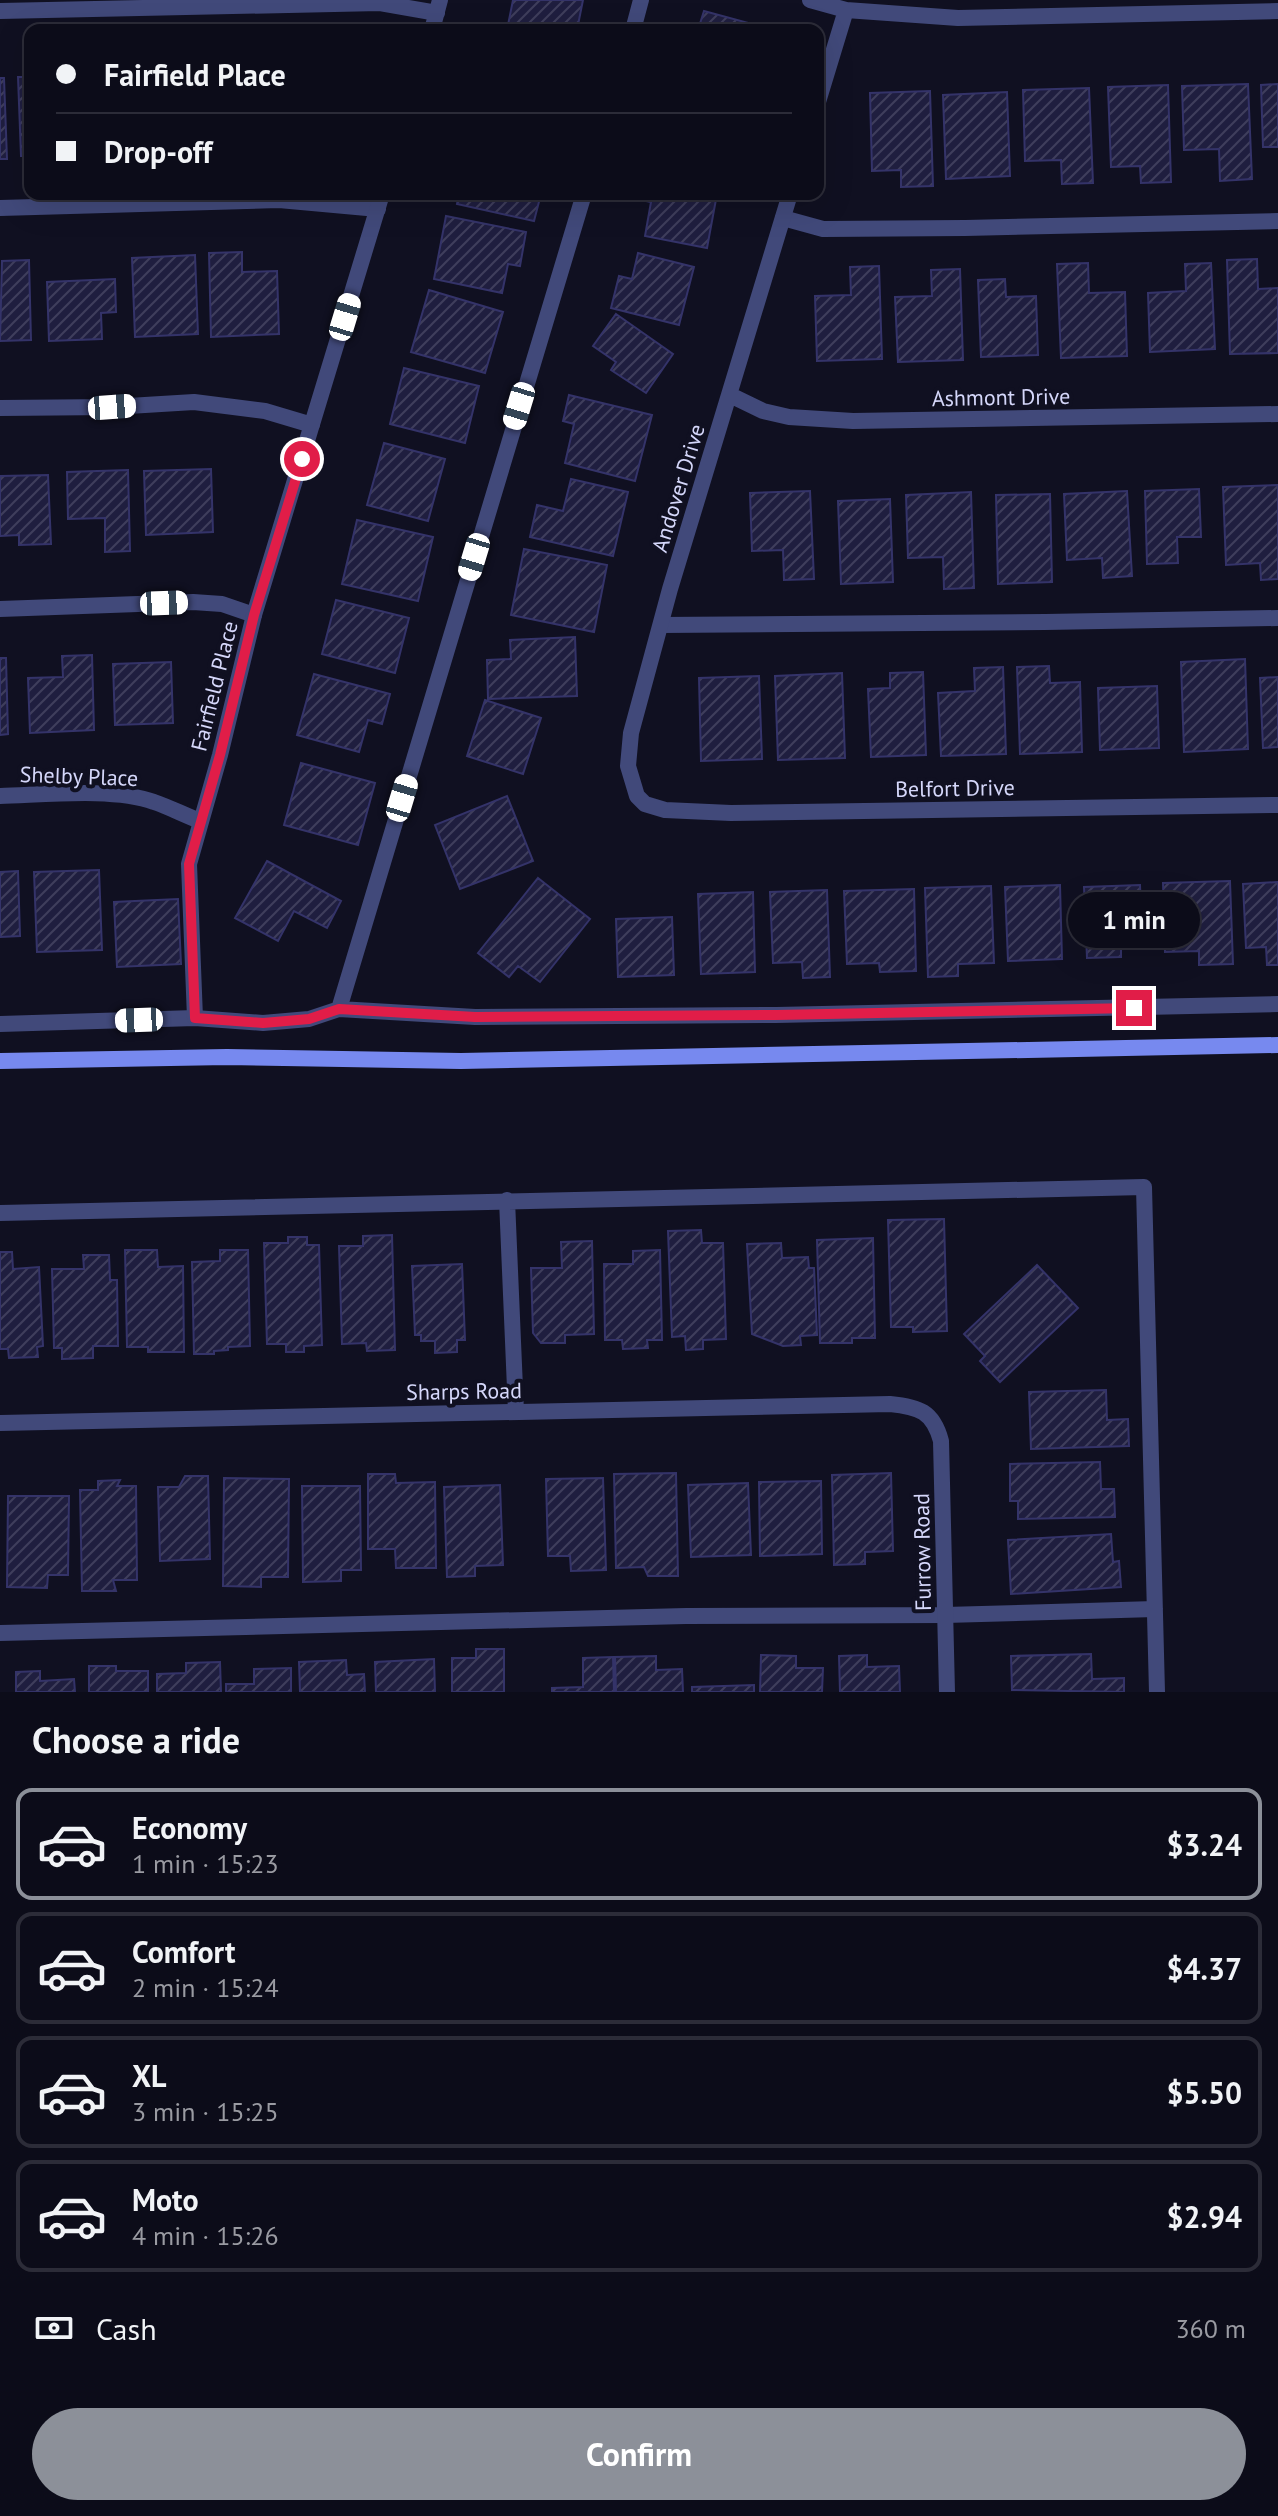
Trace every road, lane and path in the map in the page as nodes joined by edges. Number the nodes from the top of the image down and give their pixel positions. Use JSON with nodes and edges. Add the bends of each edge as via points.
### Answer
{"nodes":[{"id":1,"x":641,"y":0,"type":"edge"},
{"id":2,"x":810,"y":0,"type":"edge"},
{"id":3,"x":439,"y":7,"type":"edge"},
{"id":4,"x":846,"y":10,"type":"junction"},
{"id":5,"x":0,"y":11,"type":"edge"},
{"id":6,"x":1278,"y":11,"type":"edge"},
{"id":7,"x":635,"y":24,"type":"edge"},
{"id":8,"x":824,"y":82,"type":"edge"},
{"id":9,"x":582,"y":200,"type":"edge"},
{"id":10,"x":788,"y":200,"type":"edge"},
{"id":11,"x":380,"y":201,"type":"edge"},
{"id":12,"x":0,"y":208,"type":"edge"},
{"id":13,"x":783,"y":218,"type":"junction"},
{"id":14,"x":1278,"y":221,"type":"edge"},
{"id":15,"x":730,"y":395,"type":"junction"},
{"id":16,"x":0,"y":408,"type":"edge"},
{"id":17,"x":1278,"y":414,"type":"edge"},
{"id":18,"x":312,"y":425,"type":"junction"},
{"id":19,"x":0,"y":609,"type":"edge"},
{"id":20,"x":254,"y":615,"type":"junction"},
{"id":21,"x":1278,"y":618,"type":"edge"},
{"id":22,"x":661,"y":625,"type":"junction"},
{"id":23,"x":0,"y":796,"type":"edge"},
{"id":24,"x":637,"y":796,"type":"joint"},
{"id":25,"x":1278,"y":805,"type":"edge"},
{"id":26,"x":200,"y":821,"type":"junction"},
{"id":27,"x":1278,"y":1004,"type":"edge"},
{"id":28,"x":339,"y":1009,"type":"junction"},
{"id":29,"x":195,"y":1018,"type":"junction"},
{"id":30,"x":0,"y":1024,"type":"edge"},
{"id":31,"x":1278,"y":1045,"type":"edge"},
{"id":32,"x":0,"y":1061,"type":"edge"},
{"id":33,"x":507,"y":1200,"type":"junction"},
{"id":34,"x":0,"y":1213,"type":"edge"},
{"id":35,"x":516,"y":1412,"type":"junction"},
{"id":36,"x":928,"y":1414,"type":"joint"},
{"id":37,"x":0,"y":1423,"type":"edge"},
{"id":38,"x":1155,"y":1609,"type":"junction"},
{"id":39,"x":945,"y":1615,"type":"junction"},
{"id":40,"x":0,"y":1633,"type":"edge"},
{"id":41,"x":947,"y":1692,"type":"edge"},
{"id":42,"x":1157,"y":1692,"type":"edge"}],
"edges":[{"from":1,"to":7,"type":"street"},
{"from":2,"to":4,"type":"street"},
{"from":3,"to":5,"type":"street","via":[[380,3]]},
{"from":4,"to":6,"type":"street","via":[[958,18]]},
{"from":4,"to":8,"type":"street"},
{"from":9,"to":28,"type":"street"},
{"from":10,"to":13,"type":"street","name":"Andover Drive"},
{"from":11,"to":12,"type":"street"},
{"from":11,"to":18,"type":"street","name":"Fairfield Place"},
{"from":13,"to":14,"type":"street","via":[[823,229]]},
{"from":13,"to":15,"type":"street","name":"Andover Drive"},
{"from":15,"to":17,"type":"street","name":"Ashmont Drive","via":[[789,417],[853,421]]},
{"from":15,"to":22,"type":"street","name":"Andover Drive"},
{"from":16,"to":18,"type":"street","via":[[194,402],[265,411]]},
{"from":18,"to":20,"type":"street","name":"Fairfield Place"},
{"from":19,"to":20,"type":"street","via":[[193,602],[222,604]]},
{"from":20,"to":26,"type":"street","name":"Fairfield Place"},
{"from":21,"to":22,"type":"street"},
{"from":22,"to":24,"type":"street","name":"Andover Drive","via":[[631,733],[628,766]]},
{"from":23,"to":26,"type":"street","name":"Shelby Place","via":[[127,797],[152,801]]},
{"from":24,"to":25,"type":"street","name":"Belfort Drive","via":[[665,810],[731,813]]},
{"from":26,"to":29,"type":"street","name":"Fairfield Place","via":[[189,864]]},
{"from":27,"to":28,"type":"street","via":[[697,1016],[475,1017]]},
{"from":28,"to":29,"type":"street","via":[[309,1019],[263,1023]]},
{"from":29,"to":30,"type":"street"},
{"from":31,"to":32,"type":"main road","via":[[461,1061]]},
{"from":33,"to":34,"type":"street"},
{"from":33,"to":35,"type":"street"},
{"from":33,"to":38,"type":"street","via":[[1144,1187]]},
{"from":35,"to":36,"type":"street","name":"Sharps Road","via":[[890,1404]]},
{"from":35,"to":37,"type":"street","name":"Sharps Road"},
{"from":36,"to":39,"type":"street","name":"Furrow Road","via":[[941,1441]]},
{"from":38,"to":39,"type":"street"},
{"from":38,"to":42,"type":"street"},
{"from":39,"to":40,"type":"street"},
{"from":39,"to":41,"type":"street","name":"Furrow Road"}]}
